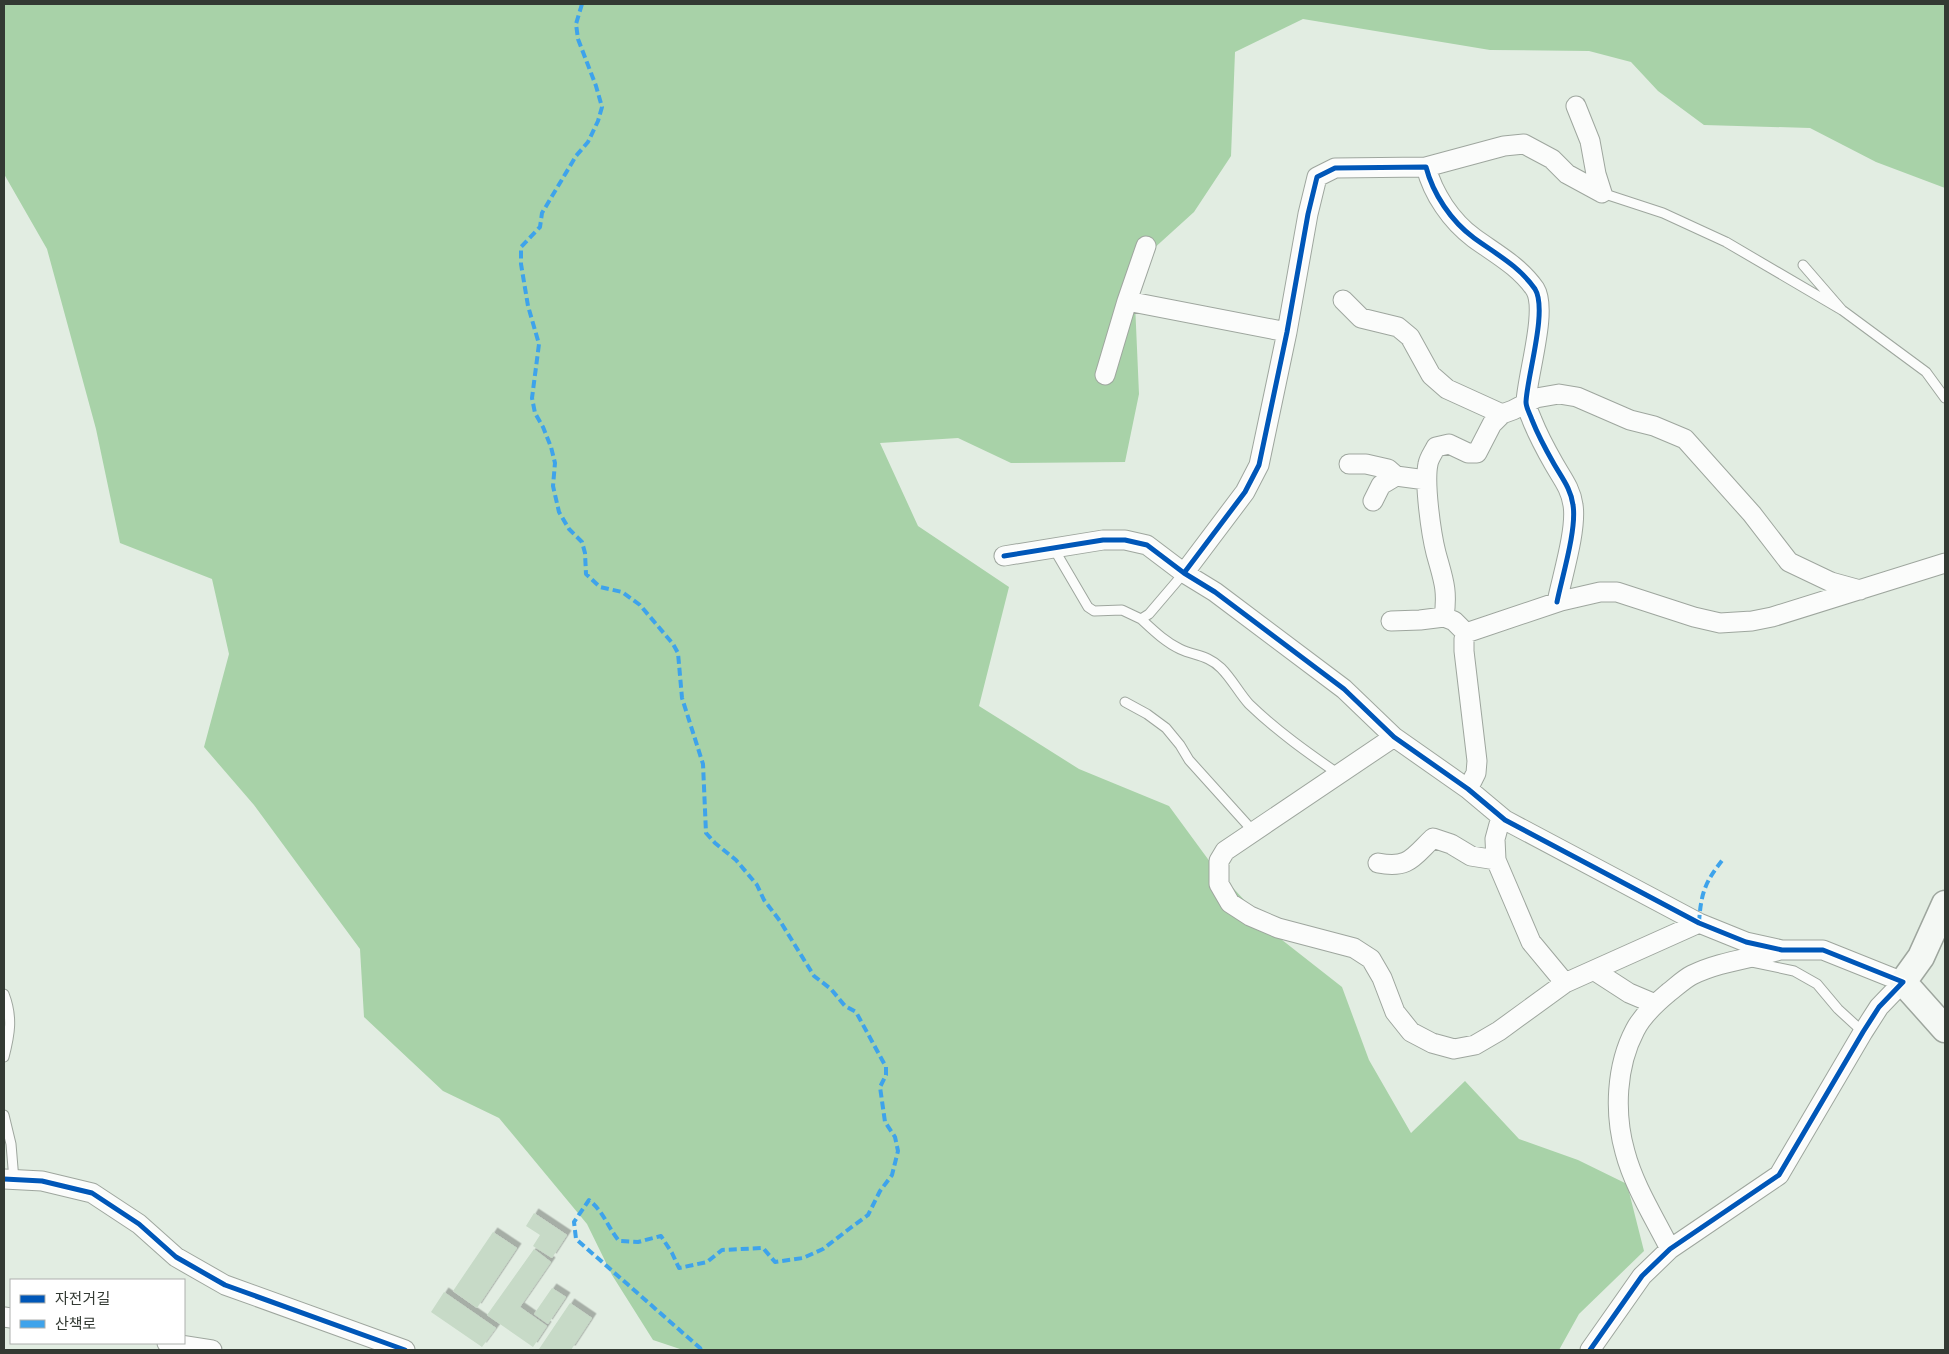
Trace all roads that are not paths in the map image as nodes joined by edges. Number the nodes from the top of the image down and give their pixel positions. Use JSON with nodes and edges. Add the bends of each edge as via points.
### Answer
{"nodes":[{"id":1,"x":1576,"y":106,"type":"dead end"},
{"id":2,"x":1426,"y":167,"type":"junction"},
{"id":3,"x":1602,"y":193,"type":"junction"},
{"id":4,"x":1146,"y":246,"type":"dead end"},
{"id":5,"x":1803,"y":265,"type":"dead end"},
{"id":6,"x":1343,"y":300,"type":"dead end"},
{"id":7,"x":1127,"y":301,"type":"junction"},
{"id":8,"x":1842,"y":310,"type":"junction"},
{"id":9,"x":1287,"y":332,"type":"junction"},
{"id":10,"x":1105,"y":375,"type":"dead end"},
{"id":11,"x":1945,"y":398,"type":"edge"},
{"id":12,"x":1526,"y":404,"type":"junction"},
{"id":13,"x":1502,"y":414,"type":"junction"},
{"id":14,"x":1350,"y":464,"type":"dead end"},
{"id":15,"x":1396,"y":476,"type":"junction"},
{"id":16,"x":1426,"y":480,"type":"junction"},
{"id":17,"x":1374,"y":501,"type":"dead end"},
{"id":18,"x":1054,"y":549,"type":"junction"},
{"id":19,"x":1004,"y":556,"type":"dead end"},
{"id":20,"x":1945,"y":563,"type":"edge"},
{"id":21,"x":1184,"y":573,"type":"junction"},
{"id":22,"x":1860,"y":590,"type":"junction"},
{"id":23,"x":1557,"y":602,"type":"junction"},
{"id":24,"x":1444,"y":617,"type":"junction"},
{"id":25,"x":1140,"y":619,"type":"junction"},
{"id":26,"x":1391,"y":621,"type":"dead end"},
{"id":27,"x":1466,"y":633,"type":"junction"},
{"id":28,"x":1125,"y":702,"type":"dead end"},
{"id":29,"x":1394,"y":737,"type":"junction"},
{"id":30,"x":1340,"y":775,"type":"junction"},
{"id":31,"x":1468,"y":789,"type":"junction"},
{"id":32,"x":1501,"y":817,"type":"junction"},
{"id":33,"x":1253,"y":830,"type":"junction"},
{"id":34,"x":1496,"y":860,"type":"junction"},
{"id":35,"x":1378,"y":863,"type":"dead end"},
{"id":36,"x":1945,"y":904,"type":"edge"},
{"id":37,"x":1699,"y":923,"type":"junction"},
{"id":38,"x":1782,"y":950,"type":"junction"},
{"id":39,"x":1734,"y":960,"type":"junction"},
{"id":40,"x":1594,"y":971,"type":"junction"},
{"id":41,"x":1903,"y":982,"type":"junction"},
{"id":42,"x":1565,"y":983,"type":"junction"},
{"id":43,"x":4,"y":994,"type":"edge"},
{"id":44,"x":1655,"y":1004,"type":"junction"},
{"id":45,"x":1945,"y":1029,"type":"edge"},
{"id":46,"x":1863,"y":1032,"type":"junction"},
{"id":47,"x":4,"y":1057,"type":"edge"},
{"id":48,"x":4,"y":1115,"type":"edge"},
{"id":49,"x":9,"y":1179,"type":"edge"},
{"id":50,"x":1670,"y":1249,"type":"junction"},
{"id":51,"x":173,"y":1344,"type":"edge"},
{"id":52,"x":212,"y":1350,"type":"edge"},
{"id":53,"x":405,"y":1350,"type":"edge"},
{"id":54,"x":1590,"y":1350,"type":"edge"}],
"edges":[{"from":1,"to":3,"type":"street","via":[[1590,141]]},
{"from":2,"to":3,"type":"street","via":[[1504,146],[1524,144],[1552,159],[1567,174]]},
{"from":2,"to":9,"type":"street","via":[[1335,168],[1317,177]]},
{"from":2,"to":12,"type":"street","via":[[1429,180],[1450,216],[1520,271],[1536,291],[1538,318]]},
{"from":3,"to":8,"type":"lane","via":[[1663,213],[1726,242]]},
{"from":4,"to":7,"type":"street"},
{"from":5,"to":8,"type":"lane"},
{"from":6,"to":13,"type":"street","via":[[1361,318],[1398,326],[1410,337],[1431,375],[1447,389]]},
{"from":7,"to":9,"type":"street"},
{"from":7,"to":10,"type":"street"},
{"from":8,"to":11,"type":"lane","via":[[1926,372]]},
{"from":9,"to":21,"type":"street","via":[[1259,465],[1245,492]]},
{"from":12,"to":13,"type":"street"},
{"from":12,"to":22,"type":"street","via":[[1536,398],[1559,394],[1577,397],[1685,439],[1752,514],[1789,562],[1831,582]]},
{"from":12,"to":23,"type":"street","via":[[1553,464],[1567,485],[1573,506],[1571,536]]},
{"from":13,"to":16,"type":"street","via":[[1492,424],[1477,453],[1468,453],[1449,444],[1436,447],[1428,462]]},
{"from":14,"to":15,"type":"street","via":[[1388,469]]},
{"from":15,"to":16,"type":"street"},
{"from":15,"to":17,"type":"street","via":[[1381,485]]},
{"from":16,"to":24,"type":"street","via":[[1436,551],[1445,583]]},
{"from":18,"to":19,"type":"street"},
{"from":18,"to":21,"type":"street","via":[[1103,540],[1125,540],[1147,545]]},
{"from":18,"to":25,"type":"lane","via":[[1088,607],[1094,611],[1122,610]]},
{"from":20,"to":22,"type":"street"},
{"from":21,"to":25,"type":"lane","via":[[1149,614]]},
{"from":21,"to":29,"type":"street","via":[[1215,592],[1344,689]]},
{"from":22,"to":23,"type":"street","via":[[1772,617],[1720,623],[1617,592],[1600,592]]},
{"from":23,"to":27,"type":"street"},
{"from":24,"to":26,"type":"street"},
{"from":24,"to":27,"type":"street","via":[[1454,621]]},
{"from":25,"to":30,"type":"lane","via":[[1180,649],[1205,656],[1221,668],[1268,722]]},
{"from":27,"to":31,"type":"street","via":[[1464,651],[1478,761]]},
{"from":28,"to":33,"type":"lane","via":[[1166,728],[1189,760]]},
{"from":29,"to":30,"type":"street"},
{"from":29,"to":31,"type":"street"},
{"from":30,"to":33,"type":"street"},
{"from":31,"to":32,"type":"street"},
{"from":32,"to":34,"type":"street","via":[[1495,839]]},
{"from":32,"to":37,"type":"street"},
{"from":33,"to":42,"type":"street","via":[[1225,851],[1219,861],[1219,884],[1230,903],[1278,928],[1354,948],[1371,959],[1395,1012],[1411,1032],[1432,1043],[1454,1049],[1476,1045]]},
{"from":34,"to":35,"type":"street","via":[[1471,856],[1433,838],[1415,857],[1402,864]]},
{"from":34,"to":42,"type":"street","via":[[1531,942]]},
{"from":36,"to":41,"type":"street","via":[[1921,957]]},
{"from":37,"to":38,"type":"street","via":[[1746,942]]},
{"from":37,"to":40,"type":"street"},
{"from":38,"to":39,"type":"street"},
{"from":38,"to":41,"type":"street","via":[[1823,950]]},
{"from":39,"to":44,"type":"street","via":[[1690,976]]},
{"from":39,"to":46,"type":"lane","via":[[1794,971],[1817,984]]},
{"from":40,"to":42,"type":"street"},
{"from":40,"to":44,"type":"street","via":[[1629,993]]},
{"from":41,"to":45,"type":"street"},
{"from":41,"to":46,"type":"street","via":[[1879,1007]]},
{"from":43,"to":47,"type":"lane","via":[[11,1031]]},
{"from":44,"to":50,"type":"street","via":[[1636,1029],[1622,1064],[1618,1107],[1624,1151],[1635,1181]]},
{"from":46,"to":50,"type":"street","via":[[1779,1175]]},
{"from":48,"to":49,"type":"lane","via":[[11,1144]]},
{"from":49,"to":53,"type":"street","via":[[42,1181],[92,1193],[139,1224],[176,1257],[225,1285]]},
{"from":50,"to":54,"type":"street","via":[[1642,1276]]},
{"from":51,"to":52,"type":"street"}]}
